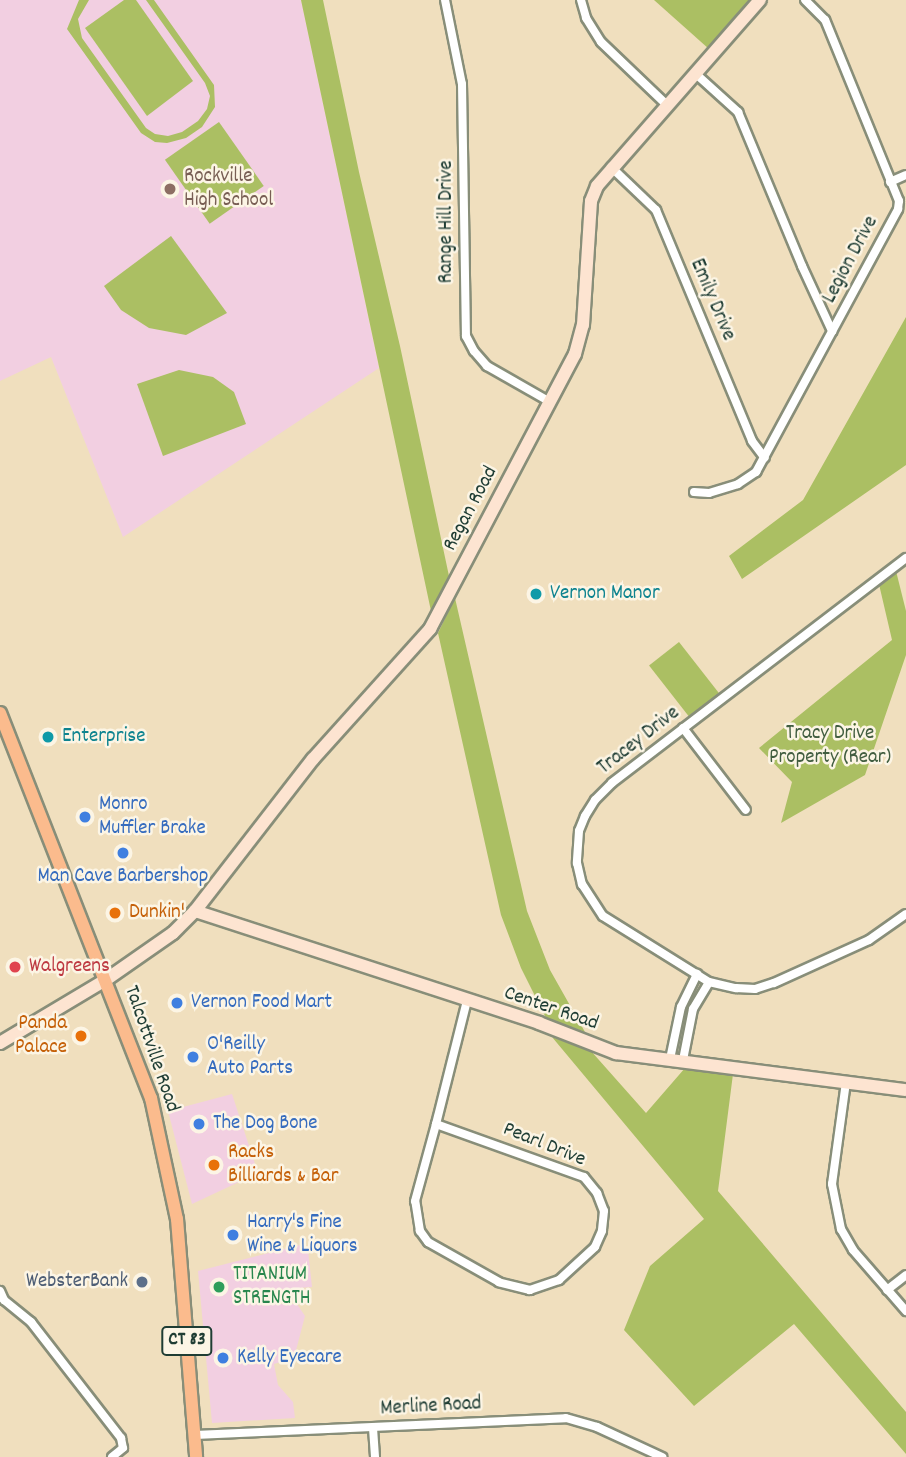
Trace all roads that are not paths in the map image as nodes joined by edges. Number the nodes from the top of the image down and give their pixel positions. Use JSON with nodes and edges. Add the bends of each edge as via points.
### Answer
{"nodes":[{"id":1,"x":445,"y":0,"type":"edge"},
{"id":2,"x":581,"y":0,"type":"edge"},
{"id":3,"x":760,"y":0,"type":"edge"},
{"id":4,"x":805,"y":0,"type":"edge"},
{"id":5,"x":696,"y":74,"type":"junction"},
{"id":6,"x":668,"y":106,"type":"junction"},
{"id":7,"x":611,"y":167,"type":"junction"},
{"id":8,"x":906,"y":175,"type":"edge"},
{"id":9,"x":890,"y":182,"type":"junction"},
{"id":10,"x":832,"y":331,"type":"junction"},
{"id":11,"x":550,"y":402,"type":"junction"},
{"id":12,"x":765,"y":458,"type":"junction"},
{"id":13,"x":694,"y":492,"type":"dead end"},
{"id":14,"x":906,"y":558,"type":"edge"},
{"id":15,"x":0,"y":713,"type":"edge"},
{"id":16,"x":683,"y":728,"type":"junction"},
{"id":17,"x":746,"y":810,"type":"dead end"},
{"id":18,"x":195,"y":911,"type":"junction"},
{"id":19,"x":906,"y":914,"type":"edge"},
{"id":20,"x":697,"y":974,"type":"junction"},
{"id":21,"x":107,"y":979,"type":"junction"},
{"id":22,"x":709,"y":982,"type":"junction"},
{"id":23,"x":467,"y":1001,"type":"junction"},
{"id":24,"x":0,"y":1043,"type":"edge"},
{"id":25,"x":676,"y":1059,"type":"junction"},
{"id":26,"x":846,"y":1082,"type":"junction"},
{"id":27,"x":906,"y":1090,"type":"edge"},
{"id":28,"x":436,"y":1124,"type":"junction"},
{"id":29,"x":906,"y":1275,"type":"edge"},
{"id":30,"x":887,"y":1290,"type":"junction"},
{"id":31,"x":0,"y":1291,"type":"edge"},
{"id":32,"x":906,"y":1311,"type":"edge"},
{"id":33,"x":373,"y":1428,"type":"junction"},
{"id":34,"x":195,"y":1435,"type":"junction"},
{"id":35,"x":112,"y":1457,"type":"edge"},
{"id":36,"x":196,"y":1457,"type":"edge"},
{"id":37,"x":375,"y":1457,"type":"edge"},
{"id":38,"x":662,"y":1457,"type":"edge"}],
"edges":[{"from":1,"to":11,"type":"street","name":"Range Hill Drive","via":[[462,83],[466,336],[487,366]]},
{"from":2,"to":6,"type":"street","via":[[601,42]]},
{"from":3,"to":5,"type":"street","name":"Regan Road"},
{"from":4,"to":9,"type":"street","name":"Legion Drive","via":[[825,20]]},
{"from":5,"to":6,"type":"street","name":"Regan Road"},
{"from":5,"to":10,"type":"street","via":[[738,112]]},
{"from":6,"to":7,"type":"street","name":"Regan Road"},
{"from":7,"to":11,"type":"street","name":"Regan Road","via":[[591,201],[581,337]]},
{"from":7,"to":12,"type":"street","name":"Emily Drive","via":[[656,210],[752,441]]},
{"from":8,"to":9,"type":"street"},
{"from":9,"to":10,"type":"street","name":"Legion Drive","via":[[898,209]]},
{"from":10,"to":12,"type":"street","name":"Legion Drive"},
{"from":11,"to":18,"type":"street","name":"Regan Road","via":[[430,629],[284,793]]},
{"from":12,"to":13,"type":"street","name":"Legion Drive","via":[[756,472],[738,484],[709,493]]},
{"from":14,"to":16,"type":"street","name":"Tracey Drive"},
{"from":15,"to":21,"type":"main road","name":"Talcottville Road","number":"CT 83"},
{"from":16,"to":17,"type":"street"},
{"from":16,"to":20,"type":"street","name":"Tracey Drive","via":[[594,800],[579,831],[577,863],[582,884],[603,916]]},
{"from":18,"to":21,"type":"street","name":"Regan Road","via":[[173,933]]},
{"from":18,"to":23,"type":"street","name":"Center Road"},
{"from":19,"to":22,"type":"street","via":[[869,940],[774,983],[755,989]]},
{"from":20,"to":22,"type":"street","name":"Tracey Drive"},
{"from":20,"to":25,"type":"street","via":[[681,1006]]},
{"from":21,"to":24,"type":"street","name":"Regan Road"},
{"from":21,"to":34,"type":"main road","name":"Talcottville Road","number":"CT 83","via":[[151,1097],[177,1219]]},
{"from":22,"to":25,"type":"street","via":[[693,1009]]},
{"from":23,"to":25,"type":"street","name":"Center Road","via":[[615,1053]]},
{"from":23,"to":28,"type":"street","name":"Pearl Drive"},
{"from":25,"to":26,"type":"street","name":"Center Road"},
{"from":26,"to":27,"type":"street","name":"Center Road"},
{"from":26,"to":30,"type":"street","via":[[832,1184],[835,1206],[853,1250]]},
{"from":28,"to":28,"type":"street","name":"Pearl Drive","via":[[415,1201],[420,1231],[428,1242],[499,1282],[530,1290],[559,1280],[595,1247],[604,1212],[584,1177]]},
{"from":29,"to":30,"type":"street"},
{"from":30,"to":32,"type":"street"},
{"from":31,"to":35,"type":"street","via":[[4,1300],[31,1322],[121,1438],[123,1448]]},
{"from":33,"to":34,"type":"street","name":"Merline Road"},
{"from":33,"to":37,"type":"street"},
{"from":33,"to":38,"type":"street","name":"Merline Road","via":[[566,1418]]},
{"from":34,"to":36,"type":"main road","name":"Talcottville Road","number":"CT 83"}]}
